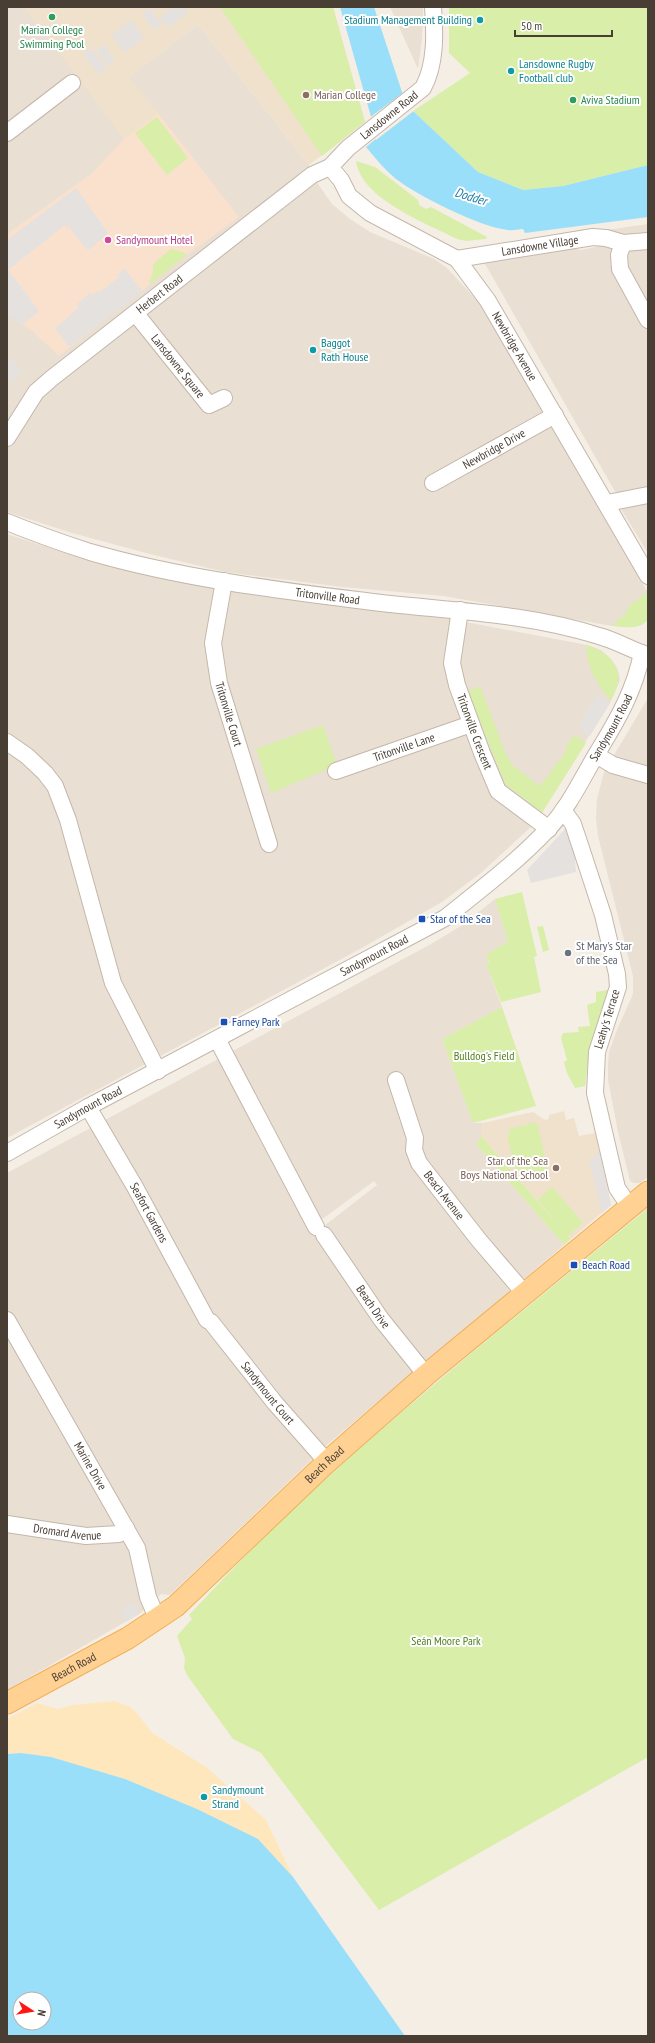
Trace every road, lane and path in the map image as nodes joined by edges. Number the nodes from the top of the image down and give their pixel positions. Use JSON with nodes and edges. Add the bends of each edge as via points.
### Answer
{"nodes":[{"id":1,"x":433,"y":7,"type":"edge"},
{"id":2,"x":72,"y":83,"type":"dead end"},
{"id":3,"x":8,"y":130,"type":"edge"},
{"id":4,"x":330,"y":167,"type":"junction"},
{"id":5,"x":648,"y":241,"type":"edge"},
{"id":6,"x":623,"y":243,"type":"junction"},
{"id":7,"x":457,"y":259,"type":"junction"},
{"id":8,"x":136,"y":314,"type":"junction"},
{"id":9,"x":648,"y":320,"type":"edge"},
{"id":10,"x":224,"y":398,"type":"dead end"},
{"id":11,"x":555,"y":415,"type":"junction"},
{"id":12,"x":7,"y":438,"type":"edge"},
{"id":13,"x":433,"y":483,"type":"dead end"},
{"id":14,"x":648,"y":495,"type":"edge"},
{"id":15,"x":607,"y":502,"type":"junction"},
{"id":16,"x":7,"y":522,"type":"edge"},
{"id":17,"x":648,"y":576,"type":"edge"},
{"id":18,"x":224,"y":581,"type":"junction"},
{"id":19,"x":460,"y":610,"type":"junction"},
{"id":20,"x":645,"y":650,"type":"edge"},
{"id":21,"x":471,"y":724,"type":"junction"},
{"id":22,"x":7,"y":742,"type":"edge"},
{"id":23,"x":596,"y":755,"type":"junction"},
{"id":24,"x":336,"y":772,"type":"dead end"},
{"id":25,"x":648,"y":775,"type":"edge"},
{"id":26,"x":563,"y":810,"type":"junction"},
{"id":27,"x":549,"y":829,"type":"junction"},
{"id":28,"x":269,"y":844,"type":"dead end"},
{"id":29,"x":217,"y":1039,"type":"junction"},
{"id":30,"x":158,"y":1071,"type":"junction"},
{"id":31,"x":396,"y":1080,"type":"dead end"},
{"id":32,"x":88,"y":1107,"type":"junction"},
{"id":33,"x":7,"y":1153,"type":"edge"},
{"id":34,"x":648,"y":1192,"type":"edge"},
{"id":35,"x":630,"y":1207,"type":"junction"},
{"id":36,"x":525,"y":1294,"type":"junction"},
{"id":37,"x":7,"y":1320,"type":"edge"},
{"id":38,"x":209,"y":1321,"type":"joint"},
{"id":39,"x":426,"y":1375,"type":"junction"},
{"id":40,"x":327,"y":1462,"type":"junction"},
{"id":41,"x":7,"y":1524,"type":"edge"},
{"id":42,"x":126,"y":1528,"type":"junction"},
{"id":43,"x":157,"y":1618,"type":"junction"},
{"id":44,"x":7,"y":1703,"type":"edge"}],
"edges":[{"from":1,"to":4,"type":"street","name":"Lansdowne Road","via":[[434,48],[428,80],[423,88],[340,155]]},
{"from":2,"to":3,"type":"street"},
{"from":4,"to":7,"type":"street","name":"Newbridge Avenue","via":[[341,180],[349,196],[370,213]]},
{"from":4,"to":8,"type":"street","name":"Herbert Road","via":[[312,175]]},
{"from":5,"to":6,"type":"street","name":"Lansdowne Village"},
{"from":6,"to":7,"type":"street","name":"Lansdowne Village","via":[[594,236]]},
{"from":6,"to":9,"type":"street","via":[[619,255],[620,269]]},
{"from":7,"to":11,"type":"street","name":"Newbridge Avenue","via":[[488,301]]},
{"from":8,"to":10,"type":"street","name":"Lansdowne Square","via":[[209,405]]},
{"from":8,"to":12,"type":"street","name":"Herbert Road","via":[[99,340],[36,392]]},
{"from":11,"to":13,"type":"street","name":"Newbridge Drive"},
{"from":11,"to":15,"type":"street","name":"Newbridge Avenue"},
{"from":14,"to":15,"type":"street"},
{"from":15,"to":17,"type":"street","name":"Newbridge Avenue"},
{"from":16,"to":18,"type":"street","name":"Tritonville Road","via":[[90,552]]},
{"from":18,"to":19,"type":"street","name":"Tritonville Road","via":[[358,600]]},
{"from":18,"to":28,"type":"street","name":"Tritonville Court","via":[[213,643],[219,683]]},
{"from":19,"to":20,"type":"street","name":"Tritonville Road","via":[[534,621],[600,636]]},
{"from":19,"to":21,"type":"street","name":"Tritonville Crescent","via":[[452,663]]},
{"from":20,"to":23,"type":"street","name":"Sandymount Road","via":[[632,690]]},
{"from":21,"to":24,"type":"street","name":"Tritonville Lane"},
{"from":21,"to":27,"type":"street","name":"Tritonville Crescent","via":[[498,791]]},
{"from":22,"to":30,"type":"street","via":[[28,756],[55,786],[68,820],[113,983]]},
{"from":23,"to":25,"type":"street","via":[[613,765]]},
{"from":23,"to":26,"type":"street","name":"Sandymount Road"},
{"from":26,"to":27,"type":"street","name":"Sandymount Road"},
{"from":26,"to":35,"type":"street","name":"Leahy's Terrace","via":[[573,824],[584,855],[603,915],[617,974],[618,987],[597,1052],[595,1093],[617,1188]]},
{"from":27,"to":29,"type":"street","name":"Sandymount Road","via":[[490,883],[445,918]]},
{"from":29,"to":30,"type":"street","name":"Sandymount Road"},
{"from":29,"to":39,"type":"street","name":"Beach Drive","via":[[320,1231],[381,1319]]},
{"from":30,"to":32,"type":"street","name":"Sandymount Road"},
{"from":31,"to":36,"type":"street","name":"Beach Avenue","via":[[415,1138],[414,1150],[419,1163]]},
{"from":32,"to":33,"type":"street","name":"Sandymount Road"},
{"from":32,"to":38,"type":"street","name":"Seafort Gardens"},
{"from":34,"to":35,"type":"main road","name":"Beach Road"},
{"from":35,"to":36,"type":"main road","name":"Beach Road"},
{"from":36,"to":39,"type":"main road","name":"Beach Road"},
{"from":37,"to":42,"type":"street","name":"Marine Drive"},
{"from":38,"to":40,"type":"street","name":"Sandymount Court","via":[[275,1403]]},
{"from":39,"to":40,"type":"main road","name":"Beach Road"},
{"from":40,"to":43,"type":"main road","name":"Beach Road","via":[[189,1595]]},
{"from":41,"to":42,"type":"street","name":"Dromard Avenue","via":[[86,1536],[119,1534]]},
{"from":42,"to":43,"type":"street","name":"Marine Drive","via":[[137,1548],[148,1597]]},
{"from":43,"to":44,"type":"main road","name":"Beach Road","via":[[128,1638]]}]}
